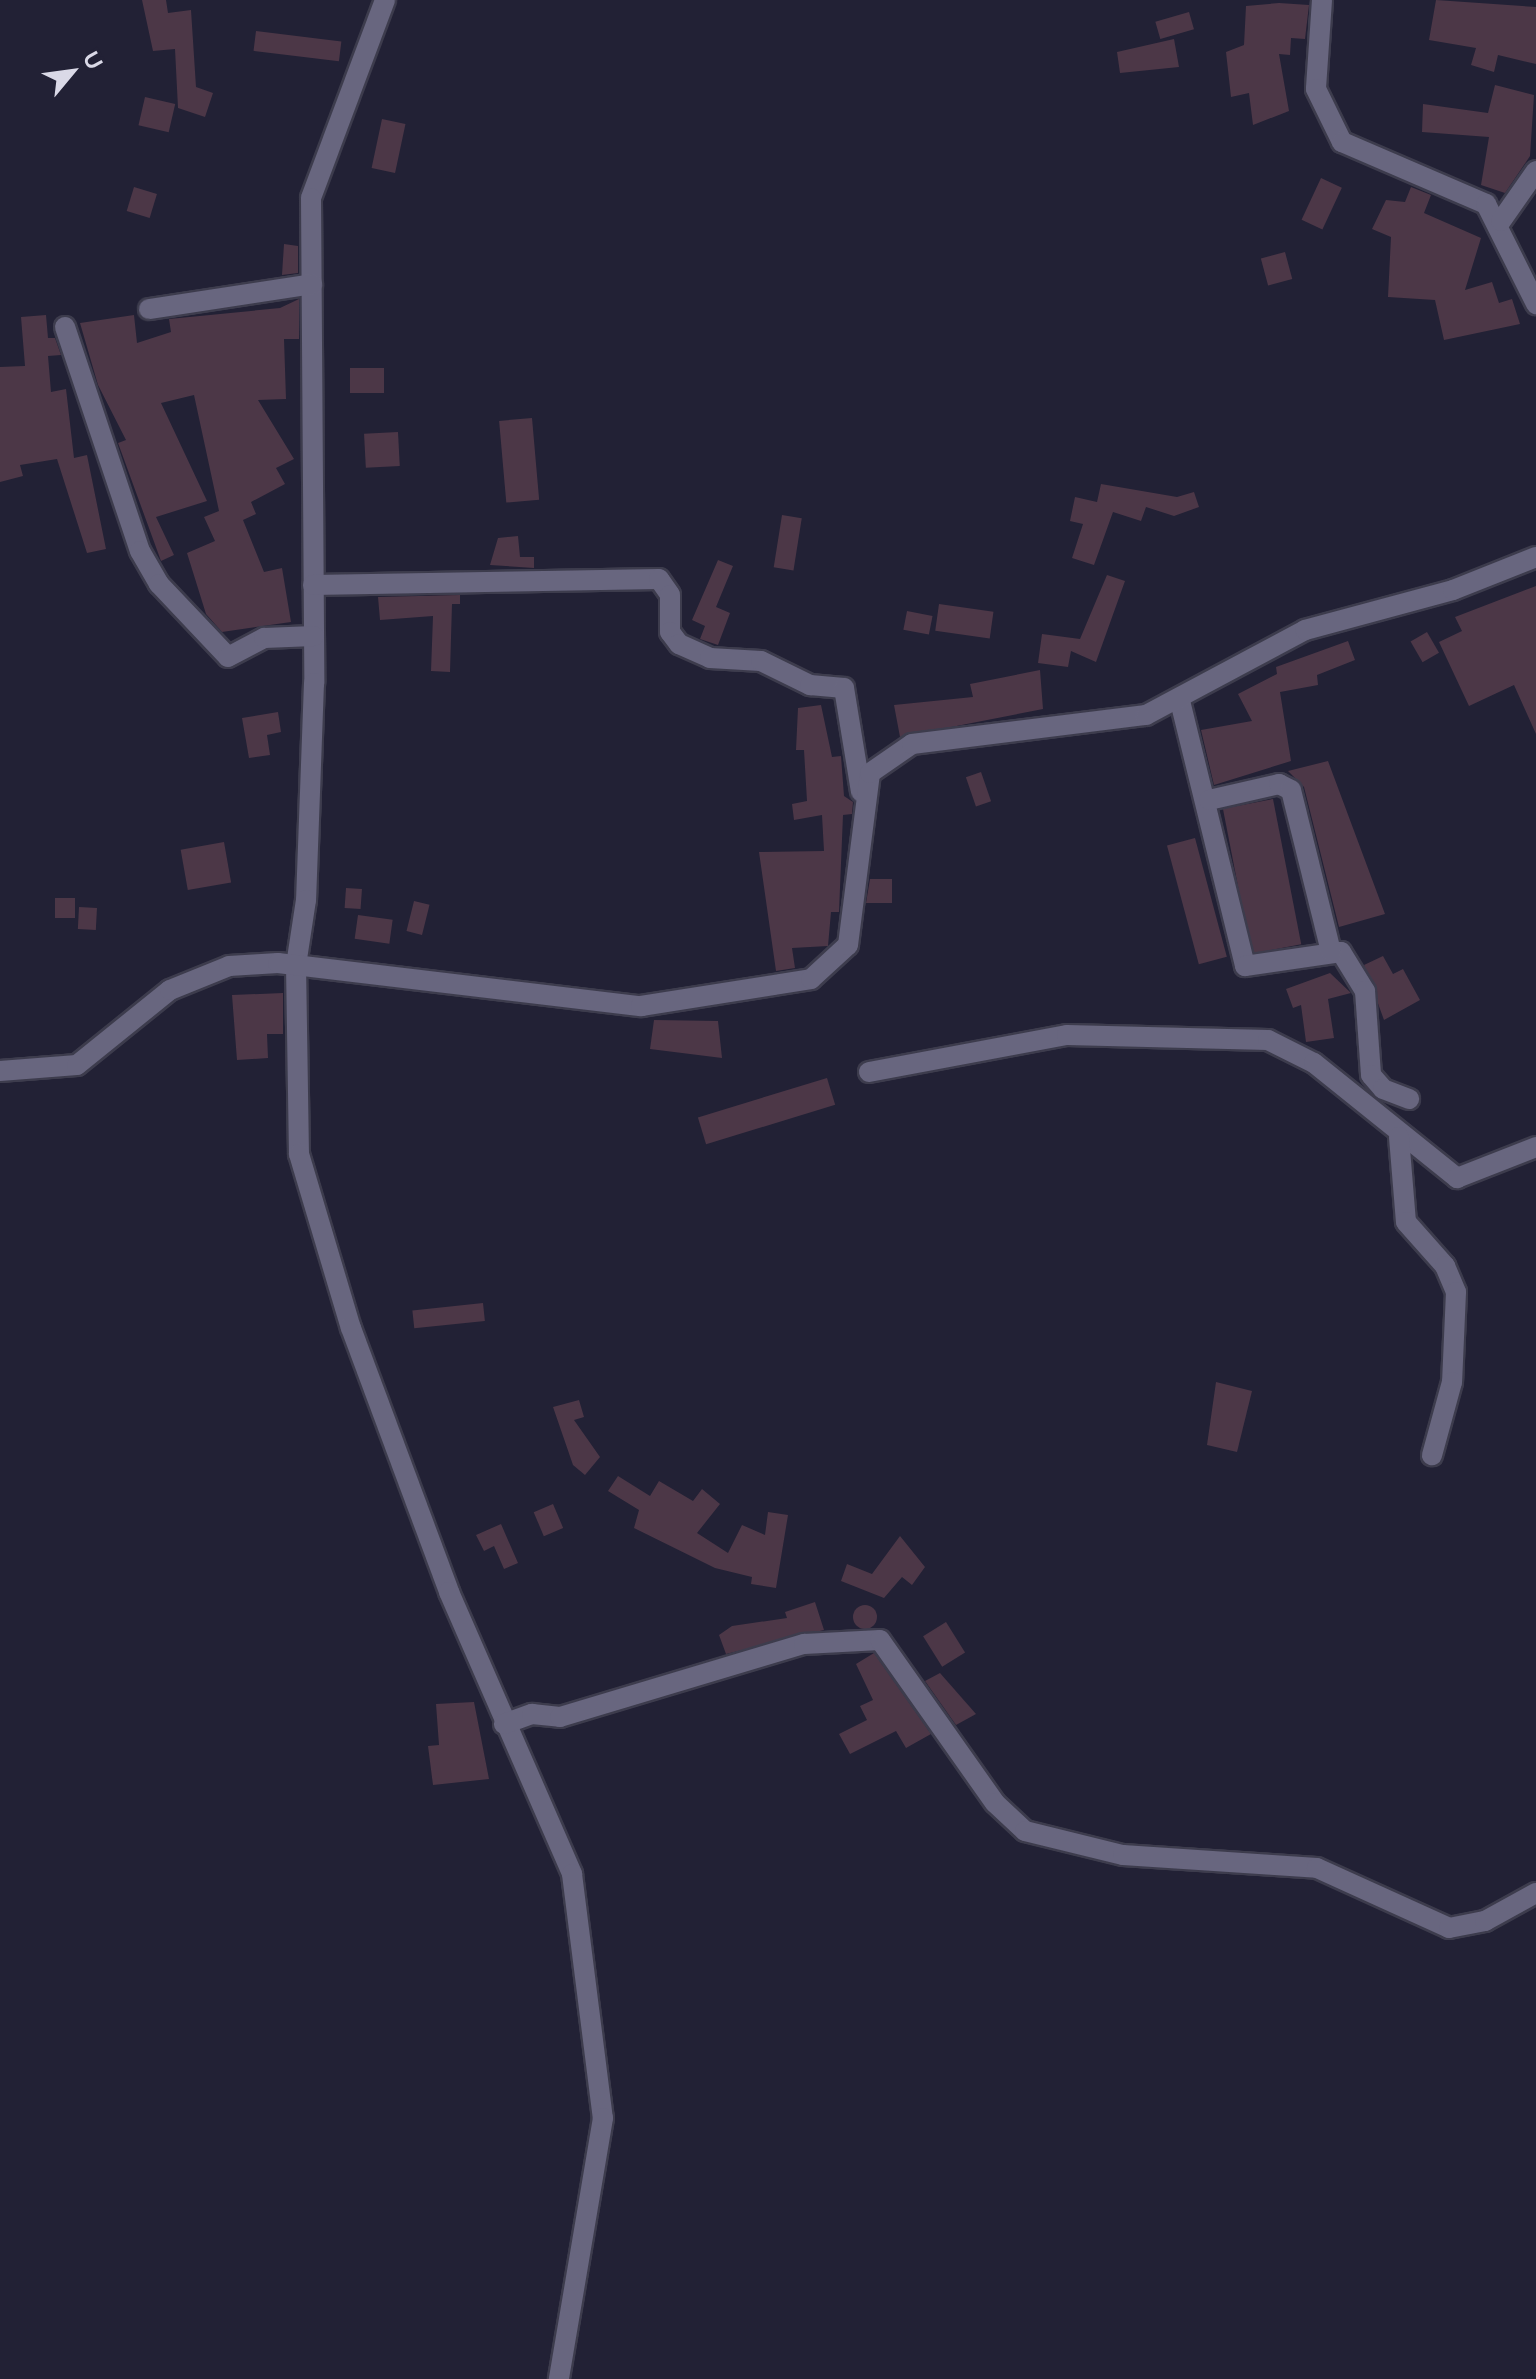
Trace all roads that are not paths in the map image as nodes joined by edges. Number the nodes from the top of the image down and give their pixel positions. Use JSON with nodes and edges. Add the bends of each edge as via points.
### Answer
{"nodes":[{"id":1,"x":385,"y":0,"type":"edge"},
{"id":2,"x":1322,"y":0,"type":"edge"},
{"id":3,"x":1536,"y":171,"type":"edge"},
{"id":4,"x":1501,"y":221,"type":"junction"},
{"id":5,"x":312,"y":284,"type":"junction"},
{"id":6,"x":1536,"y":304,"type":"edge"},
{"id":7,"x":149,"y":309,"type":"dead end"},
{"id":8,"x":65,"y":327,"type":"dead end"},
{"id":9,"x":1536,"y":557,"type":"edge"},
{"id":10,"x":313,"y":585,"type":"junction"},
{"id":11,"x":314,"y":636,"type":"junction"},
{"id":12,"x":1180,"y":701,"type":"junction"},
{"id":13,"x":1209,"y":800,"type":"junction"},
{"id":14,"x":864,"y":813,"type":"junction"},
{"id":15,"x":1331,"y":952,"type":"junction"},
{"id":16,"x":296,"y":965,"type":"junction"},
{"id":17,"x":0,"y":1071,"type":"edge"},
{"id":18,"x":869,"y":1072,"type":"dead end"},
{"id":19,"x":1409,"y":1099,"type":"dead end"},
{"id":20,"x":1399,"y":1137,"type":"junction"},
{"id":21,"x":1536,"y":1147,"type":"edge"},
{"id":22,"x":1432,"y":1455,"type":"dead end"},
{"id":23,"x":517,"y":1719,"type":"junction"},
{"id":24,"x":1536,"y":1893,"type":"edge"},
{"id":25,"x":559,"y":2379,"type":"edge"}],
"edges":[{"from":1,"to":5,"type":"street","via":[[311,198]]},
{"from":2,"to":4,"type":"street","via":[[1316,89],[1342,142],[1366,158],[1462,188]]},
{"from":3,"to":4,"type":"street"},
{"from":4,"to":6,"type":"street"},
{"from":5,"to":7,"type":"street"},
{"from":5,"to":10,"type":"street"},
{"from":8,"to":11,"type":"street","via":[[140,551],[159,584],[228,657],[264,638]]},
{"from":9,"to":12,"type":"street","via":[[1453,590],[1305,630]]},
{"from":10,"to":11,"type":"street"},
{"from":10,"to":14,"type":"street","via":[[659,579],[670,595],[670,632],[679,644],[710,658],[761,661],[810,685],[844,688]]},
{"from":11,"to":16,"type":"street","via":[[306,900]]},
{"from":12,"to":13,"type":"street"},
{"from":12,"to":14,"type":"street","via":[[1146,715],[1046,732],[972,732],[912,744],[870,773]]},
{"from":13,"to":15,"type":"street","via":[[1279,784],[1291,790]]},
{"from":13,"to":15,"type":"street","via":[[1245,966]]},
{"from":14,"to":16,"type":"street","via":[[848,945],[811,979],[641,1006]]},
{"from":15,"to":19,"type":"street","via":[[1344,955],[1362,981],[1371,1075],[1383,1089]]},
{"from":16,"to":17,"type":"street","via":[[200,974],[77,1065]]},
{"from":16,"to":23,"type":"street","via":[[299,1154],[351,1328]]},
{"from":18,"to":20,"type":"street","via":[[1067,1035],[1268,1040],[1314,1063]]},
{"from":20,"to":21,"type":"street","via":[[1457,1178]]},
{"from":20,"to":22,"type":"street","via":[[1406,1222],[1445,1266],[1456,1292],[1452,1382]]},
{"from":23,"to":24,"type":"street","via":[[560,1717],[804,1644],[880,1640],[995,1803],[1025,1831],[1123,1855],[1317,1868],[1449,1928],[1485,1921]]},
{"from":23,"to":25,"type":"street","via":[[572,1874],[603,2118]]}]}
